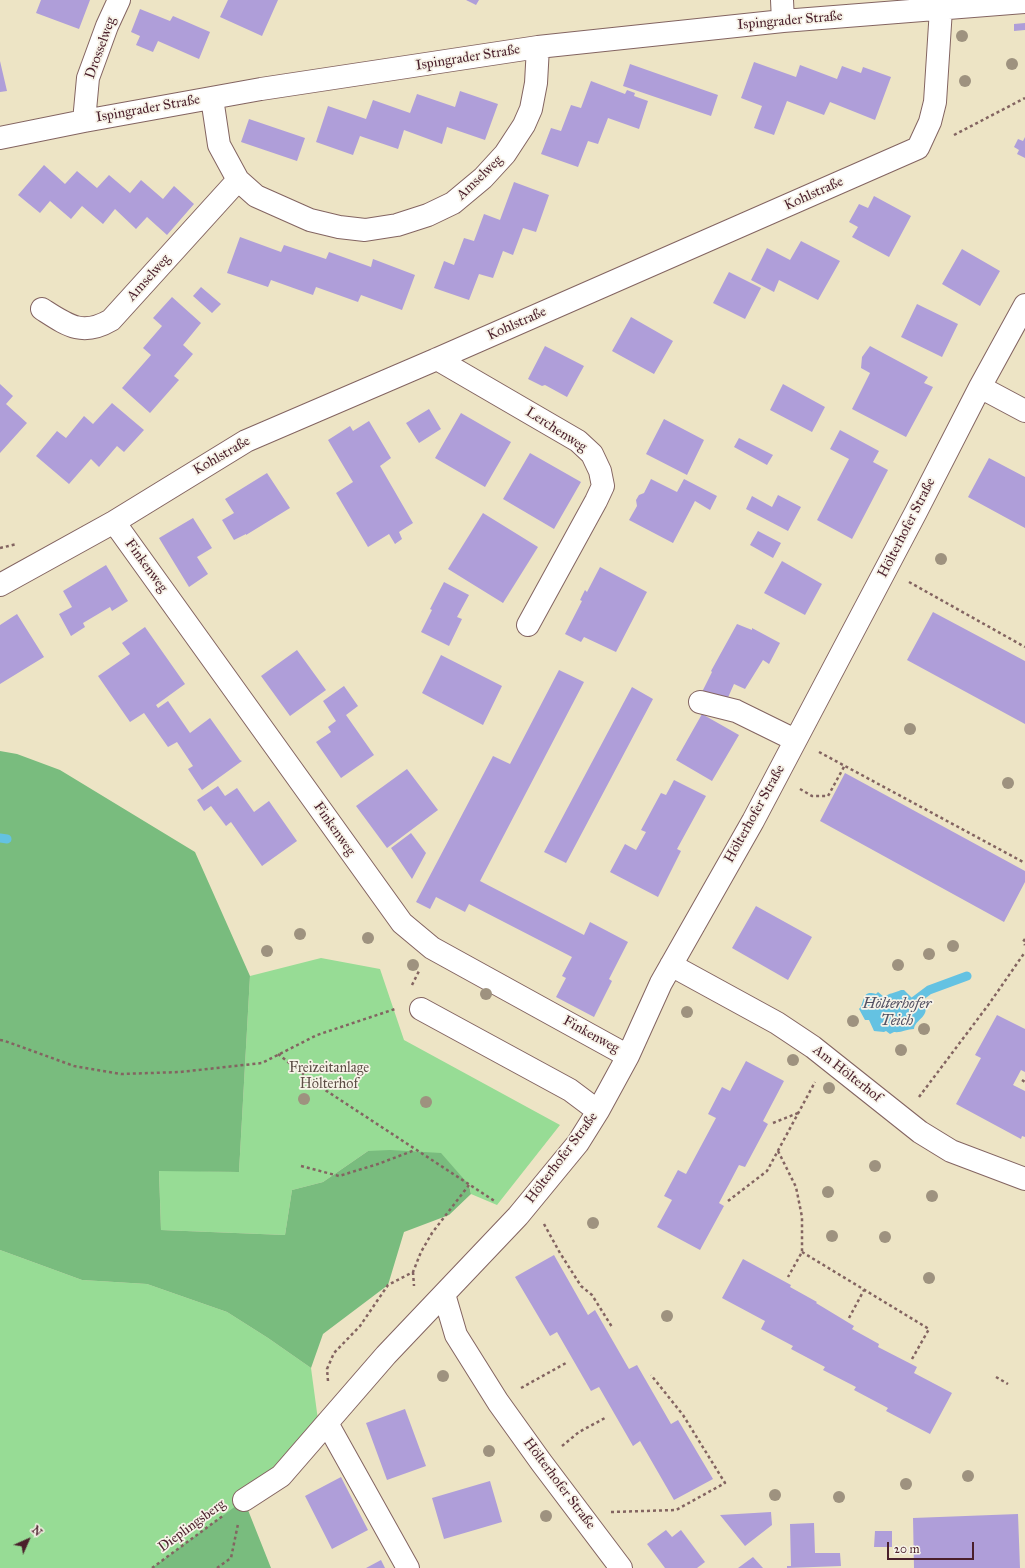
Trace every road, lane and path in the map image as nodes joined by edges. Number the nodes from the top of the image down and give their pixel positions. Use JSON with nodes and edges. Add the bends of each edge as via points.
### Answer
{"nodes":[{"id":1,"x":119,"y":0,"type":"edge"},
{"id":2,"x":1025,"y":2,"type":"edge"},
{"id":3,"x":941,"y":9,"type":"junction"},
{"id":4,"x":782,"y":10,"type":"edge"},
{"id":5,"x":538,"y":47,"type":"junction"},
{"id":6,"x":212,"y":98,"type":"junction"},
{"id":7,"x":1025,"y":98,"type":"edge"},
{"id":8,"x":84,"y":120,"type":"junction"},
{"id":9,"x":0,"y":138,"type":"edge"},
{"id":10,"x":918,"y":148,"type":"junction"},
{"id":11,"x":238,"y":180,"type":"junction"},
{"id":12,"x":1025,"y":305,"type":"edge"},
{"id":13,"x":42,"y":309,"type":"dead end"},
{"id":14,"x":437,"y":359,"type":"junction"},
{"id":15,"x":980,"y":387,"type":"junction"},
{"id":16,"x":1025,"y":411,"type":"edge"},
{"id":17,"x":114,"y":522,"type":"junction"},
{"id":18,"x":886,"y":569,"type":"junction"},
{"id":19,"x":0,"y":585,"type":"edge"},
{"id":20,"x":528,"y":625,"type":"dead end"},
{"id":21,"x":1025,"y":647,"type":"edge"},
{"id":22,"x":700,"y":702,"type":"dead end"},
{"id":23,"x":795,"y":740,"type":"junction"},
{"id":24,"x":832,"y":759,"type":"dead end"},
{"id":25,"x":845,"y":765,"type":"junction"},
{"id":26,"x":812,"y":796,"type":"dead end"},
{"id":27,"x":1025,"y":863,"type":"edge"},
{"id":28,"x":1025,"y":939,"type":"edge"},
{"id":29,"x":1025,"y":945,"type":"edge"},
{"id":30,"x":432,"y":948,"type":"junction"},
{"id":31,"x":1025,"y":952,"type":"edge"},
{"id":32,"x":671,"y":965,"type":"junction"},
{"id":33,"x":410,"y":988,"type":"dead end"},
{"id":34,"x":399,"y":1008,"type":"dead end"},
{"id":35,"x":421,"y":1009,"type":"dead end"},
{"id":36,"x":0,"y":1040,"type":"edge"},
{"id":37,"x":278,"y":1054,"type":"junction"},
{"id":38,"x":628,"y":1056,"type":"junction"},
{"id":39,"x":828,"y":1058,"type":"junction"},
{"id":40,"x":598,"y":1111,"type":"junction"},
{"id":41,"x":798,"y":1113,"type":"junction"},
{"id":42,"x":904,"y":1118,"type":"junction"},
{"id":43,"x":773,"y":1123,"type":"dead end"},
{"id":44,"x":416,"y":1150,"type":"junction"},
{"id":45,"x":778,"y":1151,"type":"junction"},
{"id":46,"x":301,"y":1166,"type":"dead end"},
{"id":47,"x":1025,"y":1179,"type":"edge"},
{"id":48,"x":469,"y":1184,"type":"junction"},
{"id":49,"x":728,"y":1201,"type":"dead end"},
{"id":50,"x":518,"y":1216,"type":"junction"},
{"id":51,"x":547,"y":1228,"type":"dead end"},
{"id":52,"x":802,"y":1252,"type":"junction"},
{"id":53,"x":788,"y":1277,"type":"dead end"},
{"id":54,"x":864,"y":1290,"type":"junction"},
{"id":55,"x":444,"y":1294,"type":"junction"},
{"id":56,"x":849,"y":1318,"type":"dead end"},
{"id":57,"x":612,"y":1327,"type":"dead end"},
{"id":58,"x":912,"y":1360,"type":"dead end"},
{"id":59,"x":566,"y":1363,"type":"dead end"},
{"id":60,"x":651,"y":1374,"type":"dead end"},
{"id":61,"x":996,"y":1377,"type":"dead end"},
{"id":62,"x":1008,"y":1384,"type":"dead end"},
{"id":63,"x":498,"y":1402,"type":"junction"},
{"id":64,"x":333,"y":1416,"type":"junction"},
{"id":65,"x":605,"y":1418,"type":"dead end"},
{"id":66,"x":541,"y":1462,"type":"junction"},
{"id":67,"x":245,"y":1500,"type":"junction"},
{"id":68,"x":610,"y":1512,"type":"dead end"},
{"id":69,"x":152,"y":1568,"type":"edge"},
{"id":70,"x":217,"y":1568,"type":"edge"},
{"id":71,"x":408,"y":1568,"type":"edge"},
{"id":72,"x":621,"y":1568,"type":"edge"}],
"edges":[{"from":1,"to":8,"type":"street","name":"Drosselweg","via":[[88,78]]},
{"from":2,"to":3,"type":"street","name":"Ispingrader Straße"},
{"from":3,"to":4,"type":"street","name":"Ispingrader Straße"},
{"from":3,"to":10,"type":"street","via":[[935,102],[930,122]]},
{"from":4,"to":5,"type":"street","name":"Ispingrader Straße"},
{"from":5,"to":6,"type":"street","name":"Ispingrader Straße"},
{"from":5,"to":11,"type":"street","name":"Amselweg","via":[[532,108],[524,125],[505,154],[479,182],[453,203],[428,215],[397,225],[365,230],[339,227],[310,220],[256,196]]},
{"from":6,"to":8,"type":"street","name":"Ispingrader Straße"},
{"from":6,"to":11,"type":"street","name":"Amselweg","via":[[219,145]]},
{"from":7,"to":10,"type":"path","via":[[961,132]]},
{"from":8,"to":9,"type":"street","name":"Ispingrader Straße"},
{"from":10,"to":14,"type":"street","name":"Kohlstraße"},
{"from":11,"to":13,"type":"street","name":"Amselweg","via":[[111,320],[100,327],[80,329],[62,322]]},
{"from":12,"to":15,"type":"street","name":"Hölterhofer Straße"},
{"from":14,"to":17,"type":"street","name":"Kohlstraße","via":[[246,441]]},
{"from":14,"to":20,"type":"street","name":"Lerchenweg","via":[[578,441],[592,454],[600,471],[603,486]]},
{"from":15,"to":16,"type":"street"},
{"from":15,"to":18,"type":"street","name":"Hölterhofer Straße"},
{"from":17,"to":19,"type":"street","name":"Kohlstraße"},
{"from":17,"to":30,"type":"street","name":"Finkenweg","via":[[374,886],[402,923]]},
{"from":18,"to":21,"type":"path"},
{"from":18,"to":23,"type":"street","name":"Hölterhofer Straße"},
{"from":22,"to":23,"type":"street","via":[[736,711]]},
{"from":23,"to":32,"type":"street","name":"Hölterhofer Straße","via":[[753,821]]},
{"from":24,"to":25,"type":"path"},
{"from":25,"to":26,"type":"path","via":[[828,796]]},
{"from":25,"to":27,"type":"path"},
{"from":28,"to":29,"type":"path","via":[[1022,942]]},
{"from":30,"to":33,"type":"path"},
{"from":30,"to":38,"type":"street","name":"Finkenweg"},
{"from":31,"to":42,"type":"path"},
{"from":32,"to":38,"type":"street","name":"Hölterhofer Straße"},
{"from":32,"to":39,"type":"street","name":"Am Hölterhof","via":[[778,1023]]},
{"from":34,"to":37,"type":"path","via":[[317,1035]]},
{"from":35,"to":40,"type":"street","via":[[570,1090]]},
{"from":36,"to":37,"type":"path","via":[[74,1066],[121,1074],[242,1066],[262,1063]]},
{"from":37,"to":44,"type":"path","via":[[316,1084]]},
{"from":38,"to":40,"type":"street","name":"Hölterhofer Straße"},
{"from":39,"to":41,"type":"path"},
{"from":39,"to":42,"type":"street","name":"Am Hölterhof"},
{"from":40,"to":50,"type":"street","name":"Hölterhofer Straße","via":[[578,1142]]},
{"from":41,"to":43,"type":"path"},
{"from":41,"to":45,"type":"path"},
{"from":42,"to":47,"type":"street","name":"Am Hölterhof","via":[[920,1132],[951,1151]]},
{"from":44,"to":46,"type":"path","via":[[339,1176]]},
{"from":44,"to":48,"type":"path"},
{"from":45,"to":49,"type":"path","via":[[766,1171]]},
{"from":45,"to":52,"type":"path","via":[[796,1187],[802,1217]]},
{"from":48,"to":50,"type":"path"},
{"from":48,"to":64,"type":"path","via":[[432,1232],[413,1272],[388,1285],[360,1326],[334,1353],[327,1369]]},
{"from":50,"to":55,"type":"street","name":"Hölterhofer Straße"},
{"from":51,"to":57,"type":"path","via":[[581,1286],[592,1295]]},
{"from":52,"to":53,"type":"path"},
{"from":52,"to":54,"type":"path"},
{"from":54,"to":56,"type":"path"},
{"from":54,"to":58,"type":"path","via":[[929,1329]]},
{"from":55,"to":63,"type":"street","name":"Hölterhofer Straße","via":[[456,1335]]},
{"from":55,"to":64,"type":"street","name":"Hölterhofer Straße"},
{"from":59,"to":63,"type":"path"},
{"from":60,"to":68,"type":"path","via":[[683,1416],[725,1483],[676,1510]]},
{"from":61,"to":62,"type":"path"},
{"from":63,"to":66,"type":"street","name":"Hölterhofer Straße"},
{"from":64,"to":67,"type":"street","name":"Hölterhofer Straße","via":[[281,1476]]},
{"from":64,"to":71,"type":"street"},
{"from":65,"to":66,"type":"path","via":[[571,1438]]},
{"from":66,"to":72,"type":"street","name":"Hölterhofer Straße"},
{"from":67,"to":69,"type":"path","name":"Dieplingsberg"},
{"from":67,"to":70,"type":"path","via":[[230,1558]]}]}
